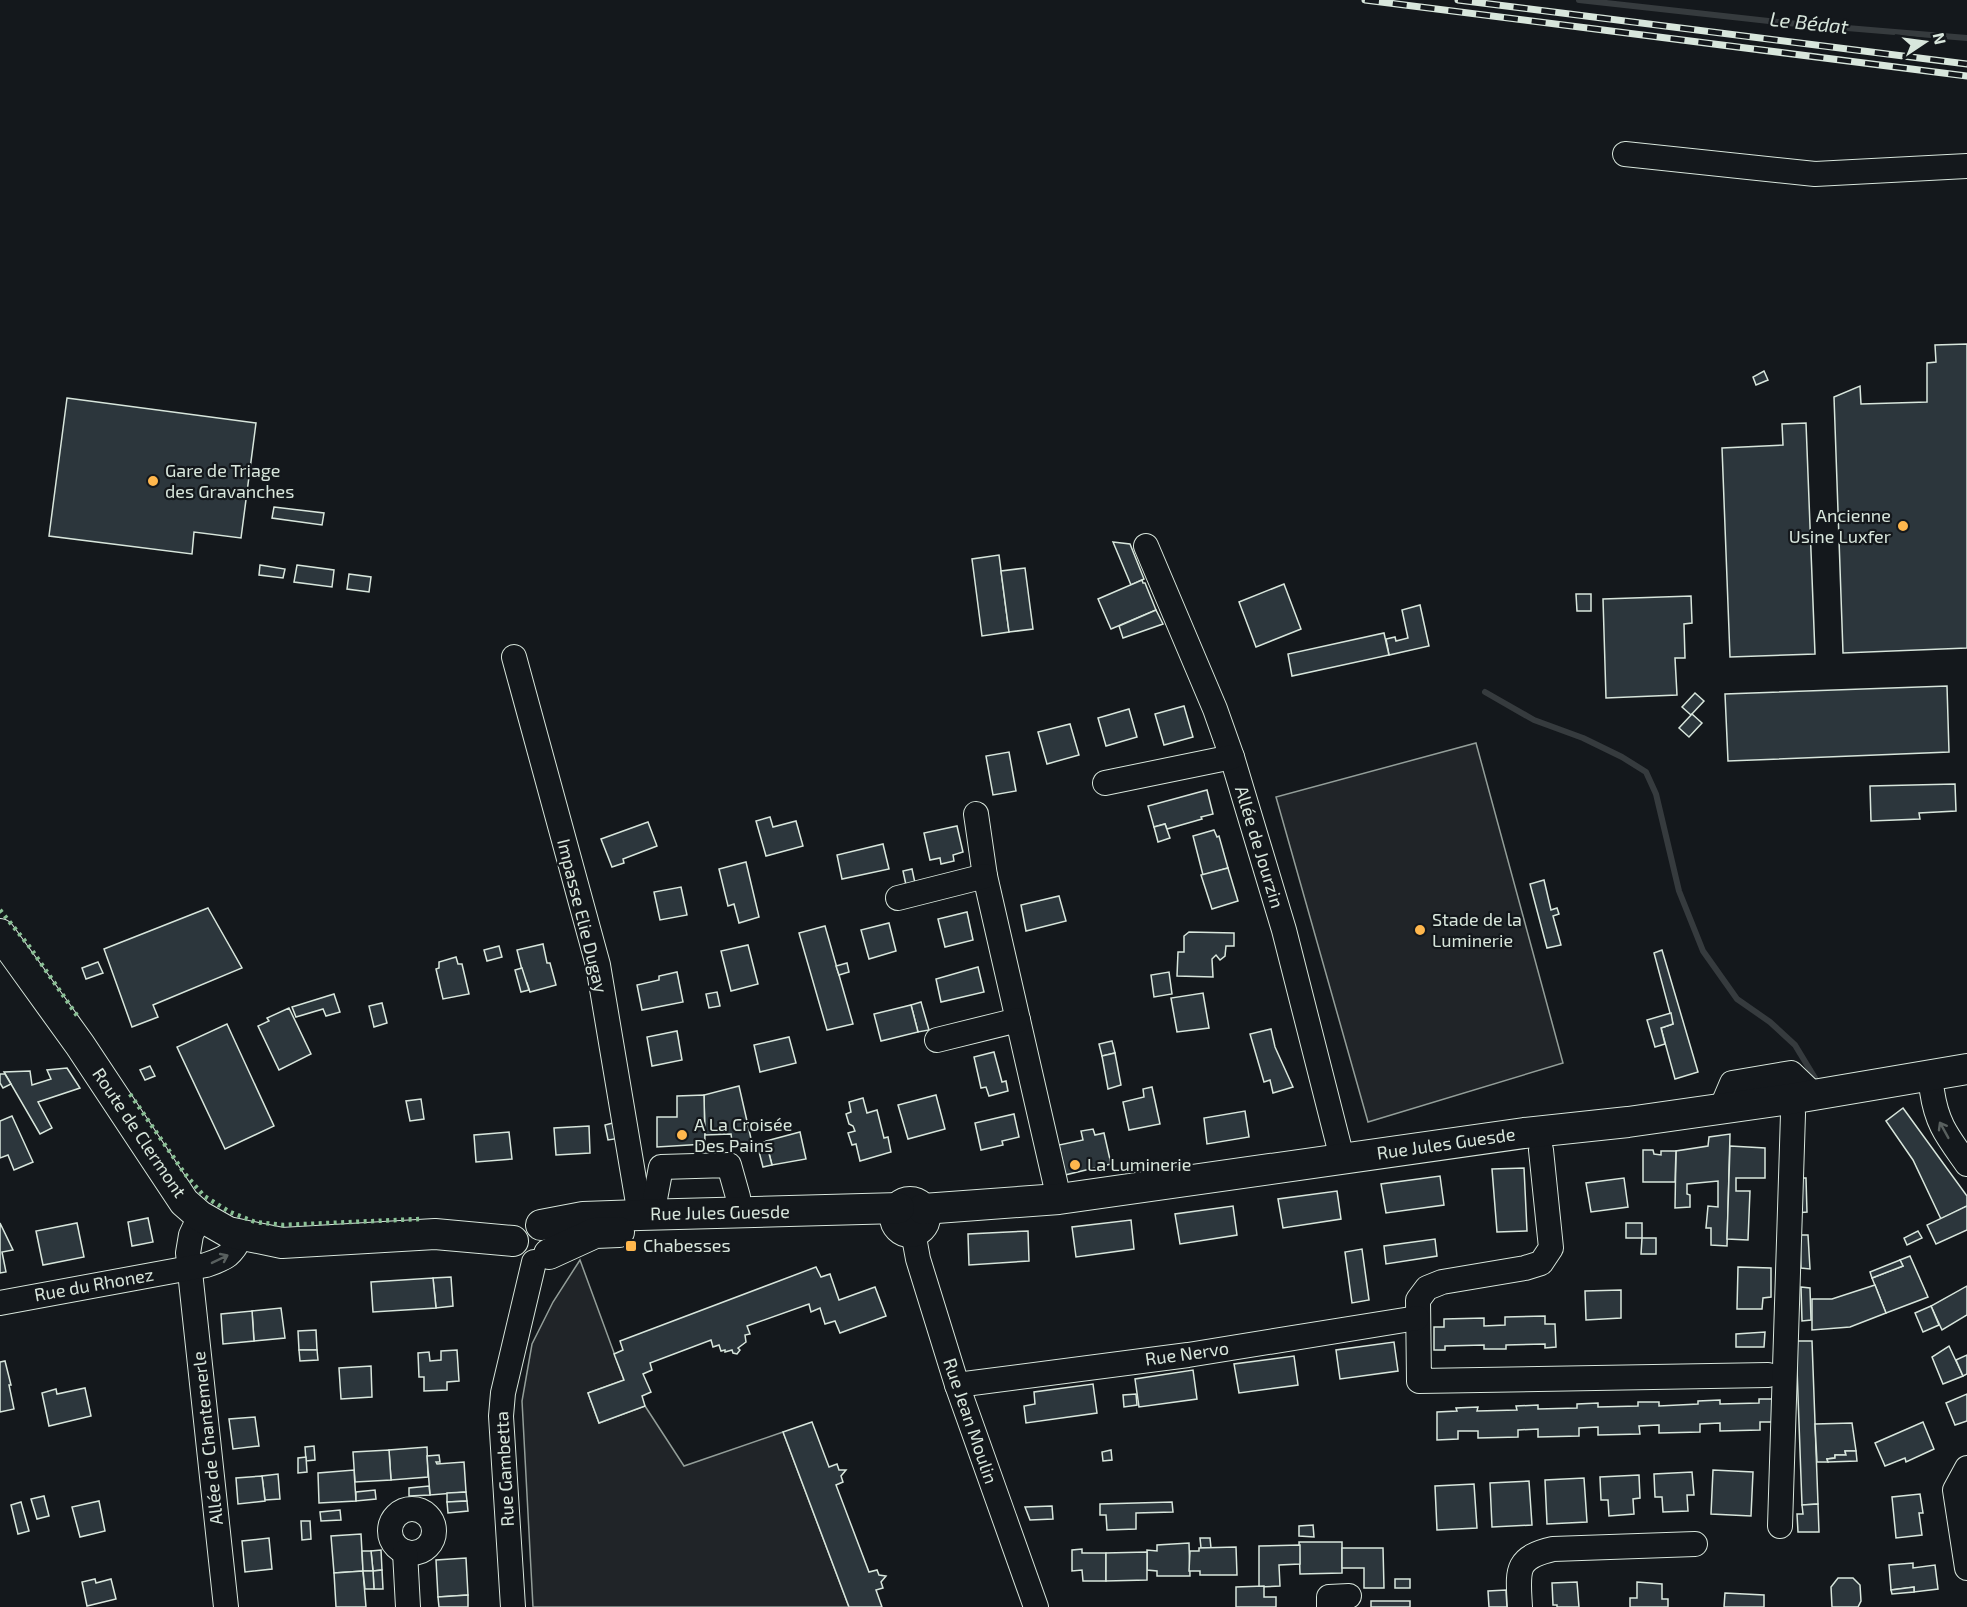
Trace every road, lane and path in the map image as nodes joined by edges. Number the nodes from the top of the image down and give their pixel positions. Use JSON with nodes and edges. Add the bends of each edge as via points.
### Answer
{"nodes":[{"id":1,"x":1625,"y":154,"type":"dead end"},
{"id":2,"x":1967,"y":166,"type":"edge"},
{"id":3,"x":1146,"y":546,"type":"dead end"},
{"id":4,"x":514,"y":657,"type":"dead end"},
{"id":5,"x":1232,"y":757,"type":"junction"},
{"id":6,"x":1105,"y":783,"type":"dead end"},
{"id":7,"x":976,"y":814,"type":"dead end"},
{"id":8,"x":985,"y":876,"type":"junction"},
{"id":9,"x":898,"y":898,"type":"dead end"},
{"id":10,"x":0,"y":934,"type":"edge"},
{"id":11,"x":1018,"y":1020,"type":"junction"},
{"id":12,"x":937,"y":1040,"type":"dead end"},
{"id":13,"x":1967,"y":1069,"type":"edge"},
{"id":14,"x":1967,"y":1086,"type":"edge"},
{"id":15,"x":1932,"y":1091,"type":"junction"},
{"id":16,"x":1803,"y":1105,"type":"junction"},
{"id":17,"x":1541,"y":1150,"type":"junction"},
{"id":18,"x":1342,"y":1158,"type":"junction"},
{"id":19,"x":1967,"y":1164,"type":"edge"},
{"id":20,"x":1059,"y":1199,"type":"junction"},
{"id":21,"x":739,"y":1213,"type":"junction"},
{"id":22,"x":648,"y":1214,"type":"junction"},
{"id":23,"x":200,"y":1216,"type":"junction"},
{"id":24,"x":911,"y":1220,"type":"junction"},
{"id":25,"x":541,"y":1225,"type":"junction"},
{"id":26,"x":242,"y":1235,"type":"junction"},
{"id":27,"x":513,"y":1240,"type":"junction"},
{"id":28,"x":542,"y":1258,"type":"junction"},
{"id":29,"x":189,"y":1268,"type":"junction"},
{"id":30,"x":0,"y":1304,"type":"edge"},
{"id":31,"x":1417,"y":1318,"type":"junction"},
{"id":32,"x":1768,"y":1375,"type":"dead end"},
{"id":33,"x":957,"y":1385,"type":"junction"},
{"id":34,"x":1967,"y":1468,"type":"edge"},
{"id":35,"x":1780,"y":1526,"type":"dead end"},
{"id":36,"x":1695,"y":1544,"type":"dead end"},
{"id":37,"x":405,"y":1552,"type":"dead end"},
{"id":38,"x":1967,"y":1568,"type":"edge"},
{"id":39,"x":226,"y":1607,"type":"edge"},
{"id":40,"x":408,"y":1607,"type":"edge"},
{"id":41,"x":513,"y":1607,"type":"edge"},
{"id":42,"x":1036,"y":1607,"type":"edge"},
{"id":43,"x":1520,"y":1607,"type":"edge"}],
"edges":[{"from":1,"to":2,"type":"street","via":[[1815,174]]},
{"from":3,"to":5,"type":"street","name":"Allée de Jourzin"},
{"from":4,"to":22,"type":"street","name":"Impasse Elie Dugay","via":[[598,965]]},
{"from":5,"to":6,"type":"street"},
{"from":5,"to":18,"type":"street","name":"Allée de Jourzin","via":[[1284,930]]},
{"from":7,"to":8,"type":"street"},
{"from":8,"to":9,"type":"street"},
{"from":8,"to":11,"type":"street"},
{"from":10,"to":23,"type":"main road","name":"Route de Clermont","via":[[80,1045],[184,1202]]},
{"from":11,"to":12,"type":"street"},
{"from":11,"to":20,"type":"street"},
{"from":13,"to":16,"type":"main road","name":"Rue Jules Guesde"},
{"from":14,"to":15,"type":"main road","name":"Rue Jules Guesde"},
{"from":15,"to":16,"type":"main road","name":"Rue Jules Guesde"},
{"from":19,"to":15,"type":"street","one_way":true,"via":[[1942,1128]]},
{"from":16,"to":17,"type":"main road","name":"Rue Jules Guesde"},
{"from":16,"to":18,"type":"main road","name":"Rue Jules Guesde","via":[[1721,1109]]},
{"from":16,"to":35,"type":"street"},
{"from":17,"to":24,"type":"main road","name":"Rue Jules Guesde","via":[[1061,1216]]},
{"from":17,"to":31,"type":"street","via":[[1551,1248],[1541,1263],[1427,1288],[1418,1300]]},
{"from":18,"to":20,"type":"main road","name":"Rue Jules Guesde"},
{"from":20,"to":24,"type":"main road","name":"Rue Jules Guesde"},
{"from":21,"to":22,"type":"main road","name":"Rue Jules Guesde"},
{"from":21,"to":22,"type":"street","via":[[729,1165],[661,1167]]},
{"from":21,"to":24,"type":"main road","name":"Rue Jules Guesde"},
{"from":22,"to":25,"type":"main road","name":"Rue Jules Guesde","via":[[583,1217]]},
{"from":23,"to":26,"type":"main road","name":"Route de Clermont","via":[[228,1232]]},
{"from":23,"to":29,"type":"street","name":"Allée de Chantemerle","via":[[191,1235]]},
{"from":24,"to":28,"type":"main road","name":"Rue Jules Guesde","via":[[595,1233]]},
{"from":24,"to":33,"type":"street","name":"Rue Jean Moulin","via":[[918,1259]]},
{"from":25,"to":27,"type":"main road","via":[[523,1225]]},
{"from":25,"to":28,"type":"main road","via":[[552,1241]]},
{"from":26,"to":27,"type":"main road","name":"Route de Clermont","via":[[282,1243],[435,1233]]},
{"from":29,"to":26,"type":"street","name":"Rue du Rhonez","one_way":true,"via":[[223,1259]]},
{"from":27,"to":28,"type":"main road","via":[[523,1260]]},
{"from":28,"to":41,"type":"street","name":"Rue Gambetta","via":[[503,1393],[501,1416]]},
{"from":29,"to":30,"type":"street","name":"Rue du Rhonez"},
{"from":29,"to":39,"type":"street","name":"Allée de Chantemerle"},
{"from":31,"to":32,"type":"street","via":[[1419,1381]]},
{"from":31,"to":33,"type":"street","name":"Rue Nervo","via":[[1188,1355]]},
{"from":33,"to":42,"type":"street","name":"Rue Jean Moulin"},
{"from":34,"to":38,"type":"street","via":[[1955,1490]]},
{"from":36,"to":43,"type":"street","via":[[1535,1553],[1523,1562]]},
{"from":37,"to":40,"type":"street"}]}
